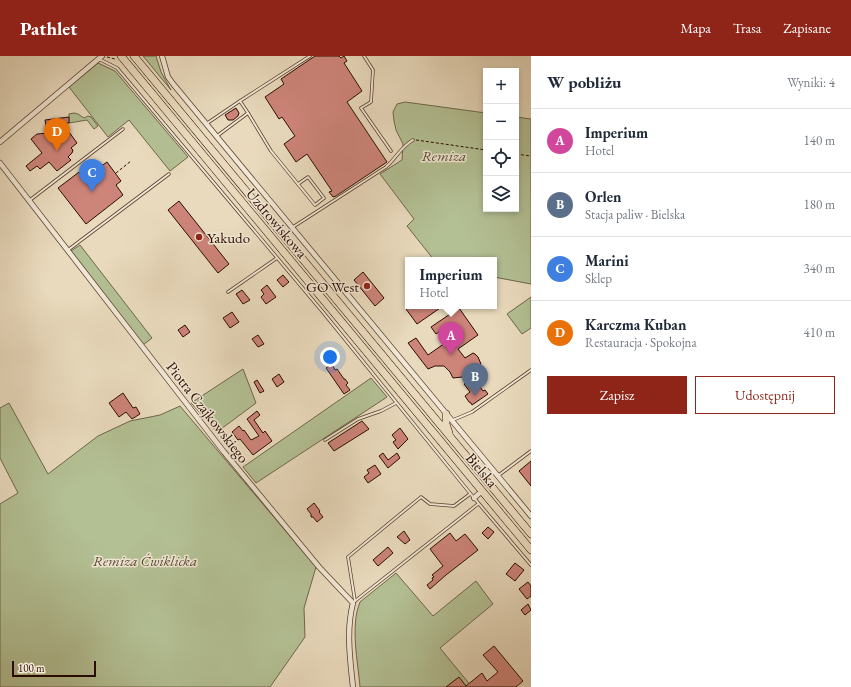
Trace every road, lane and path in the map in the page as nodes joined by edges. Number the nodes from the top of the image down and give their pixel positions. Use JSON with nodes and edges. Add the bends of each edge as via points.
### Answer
{"nodes":[{"id":1,"x":122,"y":56,"type":"edge"},
{"id":2,"x":134,"y":56,"type":"edge"},
{"id":3,"x":162,"y":56,"type":"edge"},
{"id":4,"x":310,"y":56,"type":"edge"},
{"id":5,"x":364,"y":56,"type":"edge"},
{"id":6,"x":100,"y":57,"type":"edge"},
{"id":7,"x":240,"y":101,"type":"junction"},
{"id":8,"x":248,"y":113,"type":"junction"},
{"id":9,"x":206,"y":124,"type":"junction"},
{"id":10,"x":123,"y":129,"type":"dead end"},
{"id":11,"x":216,"y":137,"type":"junction"},
{"id":12,"x":413,"y":140,"type":"joint"},
{"id":13,"x":0,"y":142,"type":"edge"},
{"id":14,"x":483,"y":150,"type":"edge"},
{"id":15,"x":391,"y":151,"type":"dead end"},
{"id":16,"x":519,"y":154,"type":"edge"},
{"id":17,"x":531,"y":156,"type":"edge"},
{"id":18,"x":131,"y":161,"type":"dead end"},
{"id":19,"x":0,"y":163,"type":"edge"},
{"id":20,"x":116,"y":173,"type":"dead end"},
{"id":21,"x":169,"y":174,"type":"dead end"},
{"id":22,"x":298,"y":184,"type":"junction"},
{"id":23,"x":29,"y":201,"type":"junction"},
{"id":24,"x":292,"y":228,"type":"junction"},
{"id":25,"x":67,"y":251,"type":"junction"},
{"id":26,"x":277,"y":258,"type":"junction"},
{"id":27,"x":228,"y":292,"type":"dead end"},
{"id":28,"x":531,"y":370,"type":"edge"},
{"id":29,"x":420,"y":401,"type":"joint"},
{"id":30,"x":396,"y":403,"type":"junction"},
{"id":31,"x":412,"y":407,"type":"joint"},
{"id":32,"x":446,"y":414,"type":"junction"},
{"id":33,"x":452,"y":421,"type":"junction"},
{"id":34,"x":449,"y":435,"type":"junction"},
{"id":35,"x":325,"y":440,"type":"dead end"},
{"id":36,"x":531,"y":451,"type":"edge"},
{"id":37,"x":498,"y":476,"type":"junction"},
{"id":38,"x":482,"y":491,"type":"junction"},
{"id":39,"x":472,"y":496,"type":"junction"},
{"id":40,"x":478,"y":504,"type":"junction"},
{"id":41,"x":531,"y":516,"type":"edge"},
{"id":42,"x":531,"y":534,"type":"edge"},
{"id":43,"x":531,"y":550,"type":"edge"},
{"id":44,"x":531,"y":566,"type":"edge"},
{"id":45,"x":354,"y":602,"type":"junction"},
{"id":46,"x":353,"y":687,"type":"edge"}],
"edges":[{"from":1,"to":31,"type":"main road","name":"Uzdrowiskowa"},
{"from":2,"to":29,"type":"main road","name":"Uzdrowiskowa"},
{"from":3,"to":9,"type":"street","via":[[168,77]]},
{"from":4,"to":7,"type":"lane"},
{"from":5,"to":15,"type":"lane","via":[[373,70],[371,102],[361,108]]},
{"from":6,"to":13,"type":"street"},
{"from":6,"to":26,"type":"lane","via":[[117,68]]},
{"from":7,"to":8,"type":"lane"},
{"from":7,"to":9,"type":"lane"},
{"from":8,"to":11,"type":"lane"},
{"from":8,"to":22,"type":"lane","via":[[271,151]]},
{"from":9,"to":11,"type":"street"},
{"from":10,"to":23,"type":"lane"},
{"from":11,"to":24,"type":"street"},
{"from":12,"to":14,"type":"path"},
{"from":12,"to":24,"type":"lane","via":[[406,144],[386,167]]},
{"from":16,"to":17,"type":"path"},
{"from":18,"to":20,"type":"path"},
{"from":19,"to":23,"type":"street","name":"Piotra Czajkowskiego"},
{"from":21,"to":25,"type":"lane"},
{"from":22,"to":22,"type":"lane","via":[[315,205],[324,198],[308,177]]},
{"from":23,"to":25,"type":"street","name":"Piotra Czajkowskiego"},
{"from":24,"to":32,"type":"street"},
{"from":25,"to":45,"type":"street","name":"Piotra Czajkowskiego","via":[[224,452],[318,567]]},
{"from":26,"to":27,"type":"lane"},
{"from":26,"to":30,"type":"lane"},
{"from":28,"to":33,"type":"lane","via":[[472,412]]},
{"from":29,"to":34,"type":"main road","name":"Bielska"},
{"from":30,"to":35,"type":"lane","via":[[358,419]]},
{"from":30,"to":39,"type":"lane"},
{"from":31,"to":38,"type":"main road","name":"Bielska"},
{"from":32,"to":33,"type":"street"},
{"from":32,"to":34,"type":"main road"},
{"from":33,"to":37,"type":"street"},
{"from":34,"to":42,"type":"main road","name":"Bielska"},
{"from":36,"to":37,"type":"lane"},
{"from":37,"to":41,"type":"street"},
{"from":38,"to":39,"type":"street"},
{"from":38,"to":43,"type":"main road","name":"Bielska"},
{"from":39,"to":40,"type":"lane"},
{"from":39,"to":45,"type":"lane","via":[[454,506],[430,504],[422,497],[348,557]]},
{"from":40,"to":44,"type":"lane"},
{"from":40,"to":45,"type":"lane"},
{"from":45,"to":46,"type":"street","via":[[350,614]]}]}
